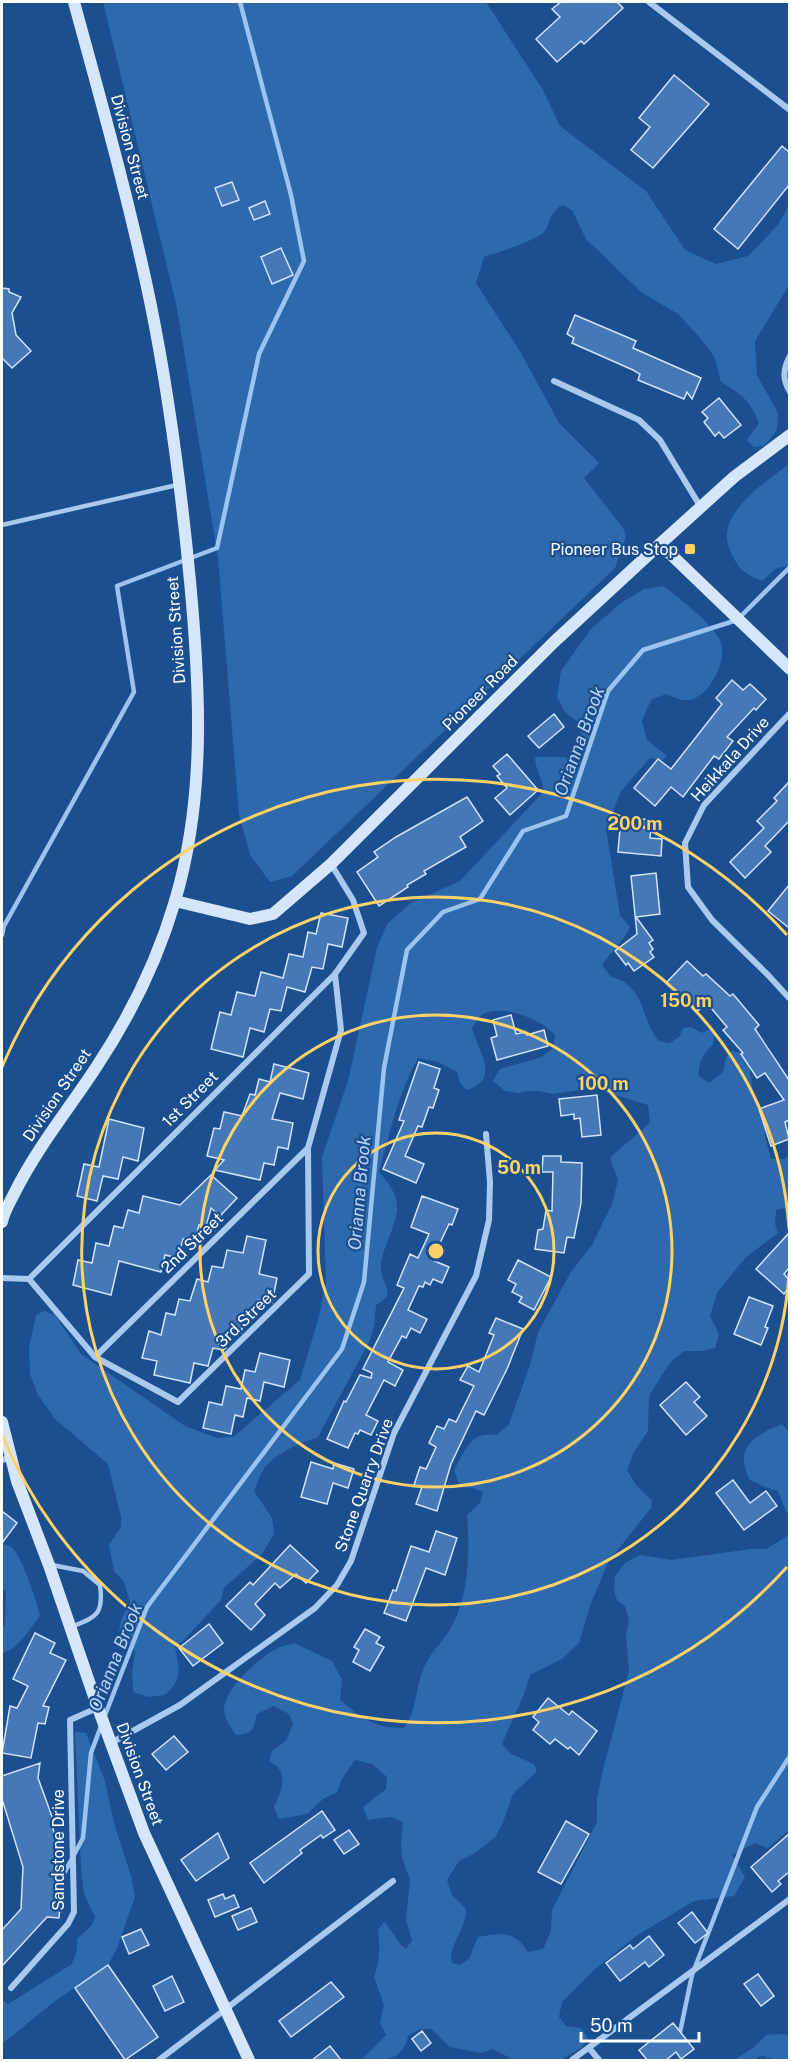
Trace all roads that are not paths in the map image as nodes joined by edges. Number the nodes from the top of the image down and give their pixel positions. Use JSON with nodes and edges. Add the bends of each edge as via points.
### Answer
{"nodes":[{"id":1,"x":74,"y":2,"type":"edge"},
{"id":2,"x":649,"y":2,"type":"edge"},
{"id":3,"x":789,"y":110,"type":"edge"},
{"id":4,"x":789,"y":356,"type":"edge"},
{"id":5,"x":554,"y":381,"type":"dead end"},
{"id":6,"x":789,"y":392,"type":"edge"},
{"id":7,"x":789,"y":435,"type":"edge"},
{"id":8,"x":180,"y":484,"type":"junction"},
{"id":9,"x":700,"y":506,"type":"junction"},
{"id":10,"x":2,"y":525,"type":"edge"},
{"id":11,"x":660,"y":544,"type":"junction"},
{"id":12,"x":789,"y":669,"type":"edge"},
{"id":13,"x":789,"y":713,"type":"edge"},
{"id":14,"x":331,"y":864,"type":"junction"},
{"id":15,"x":175,"y":901,"type":"junction"},
{"id":16,"x":336,"y":974,"type":"junction"},
{"id":17,"x":789,"y":999,"type":"edge"},
{"id":18,"x":486,"y":1134,"type":"dead end"},
{"id":19,"x":308,"y":1148,"type":"junction"},
{"id":20,"x":2,"y":1222,"type":"edge"},
{"id":21,"x":2,"y":1278,"type":"edge"},
{"id":22,"x":29,"y":1279,"type":"junction"},
{"id":23,"x":95,"y":1357,"type":"junction"},
{"id":24,"x":2,"y":1422,"type":"edge"},
{"id":25,"x":6,"y":1459,"type":"edge"},
{"id":26,"x":49,"y":1565,"type":"junction"},
{"id":27,"x":70,"y":1627,"type":"junction"},
{"id":28,"x":98,"y":1708,"type":"junction"},
{"id":29,"x":111,"y":1743,"type":"junction"},
{"id":30,"x":393,"y":1881,"type":"dead end"},
{"id":31,"x":789,"y":1899,"type":"edge"},
{"id":32,"x":10,"y":1988,"type":"dead end"},
{"id":33,"x":226,"y":2010,"type":"junction"},
{"id":34,"x":589,"y":2048,"type":"junction"},
{"id":35,"x":159,"y":2061,"type":"edge"},
{"id":36,"x":249,"y":2061,"type":"edge"},
{"id":37,"x":572,"y":2061,"type":"edge"},
{"id":38,"x":599,"y":2061,"type":"edge"}],
"edges":[{"from":1,"to":8,"type":"street","name":"Division Street","via":[[142,268]]},
{"from":2,"to":3,"type":"street"},
{"from":4,"to":6,"type":"street","via":[[784,369]]},
{"from":5,"to":9,"type":"street","via":[[639,420],[660,440]]},
{"from":7,"to":9,"type":"street","name":"Pioneer Road"},
{"from":8,"to":10,"type":"lane"},
{"from":8,"to":15,"type":"street","name":"Division Street","via":[[195,639],[199,730],[188,844]]},
{"from":9,"to":11,"type":"street","name":"Pioneer Road"},
{"from":11,"to":12,"type":"street"},
{"from":11,"to":14,"type":"street","name":"Pioneer Road","via":[[554,642]]},
{"from":13,"to":17,"type":"street","name":"Heikkala Drive","via":[[704,805],[685,843],[688,886],[712,920]]},
{"from":14,"to":15,"type":"street","name":"Pioneer Road","via":[[273,914],[250,919]]},
{"from":14,"to":16,"type":"street","name":"1st Street","via":[[353,900],[364,933]]},
{"from":15,"to":20,"type":"street","name":"Division Street","via":[[131,1008],[96,1068],[25,1172]]},
{"from":16,"to":19,"type":"street","via":[[341,1030]]},
{"from":16,"to":22,"type":"street","name":"1st Street"},
{"from":18,"to":29,"type":"street","name":"Stone Quarry Drive","via":[[489,1220],[476,1276],[394,1433],[351,1561],[337,1585],[315,1608],[180,1705]]},
{"from":19,"to":23,"type":"street","name":"2nd Street"},
{"from":19,"to":23,"type":"street","name":"3rd Street","via":[[309,1274],[178,1402]]},
{"from":21,"to":22,"type":"street"},
{"from":22,"to":23,"type":"street"},
{"from":24,"to":25,"type":"street","name":"Division Street"},
{"from":25,"to":26,"type":"street","name":"Division Street"},
{"from":26,"to":27,"type":"street","name":"Division Street"},
{"from":26,"to":27,"type":"lane","via":[[83,1571],[100,1585],[102,1602],[94,1618]]},
{"from":27,"to":28,"type":"street","name":"Division Street"},
{"from":28,"to":29,"type":"street","name":"Division Street"},
{"from":28,"to":32,"type":"street","name":"Sandstone Drive","via":[[70,1720],[74,1912],[68,1924]]},
{"from":29,"to":33,"type":"street","name":"Division Street","via":[[144,1833]]},
{"from":30,"to":33,"type":"street"},
{"from":31,"to":34,"type":"street"},
{"from":33,"to":35,"type":"street"},
{"from":33,"to":36,"type":"street","name":"Division Street"},
{"from":34,"to":37,"type":"street"},
{"from":34,"to":38,"type":"street"}]}
